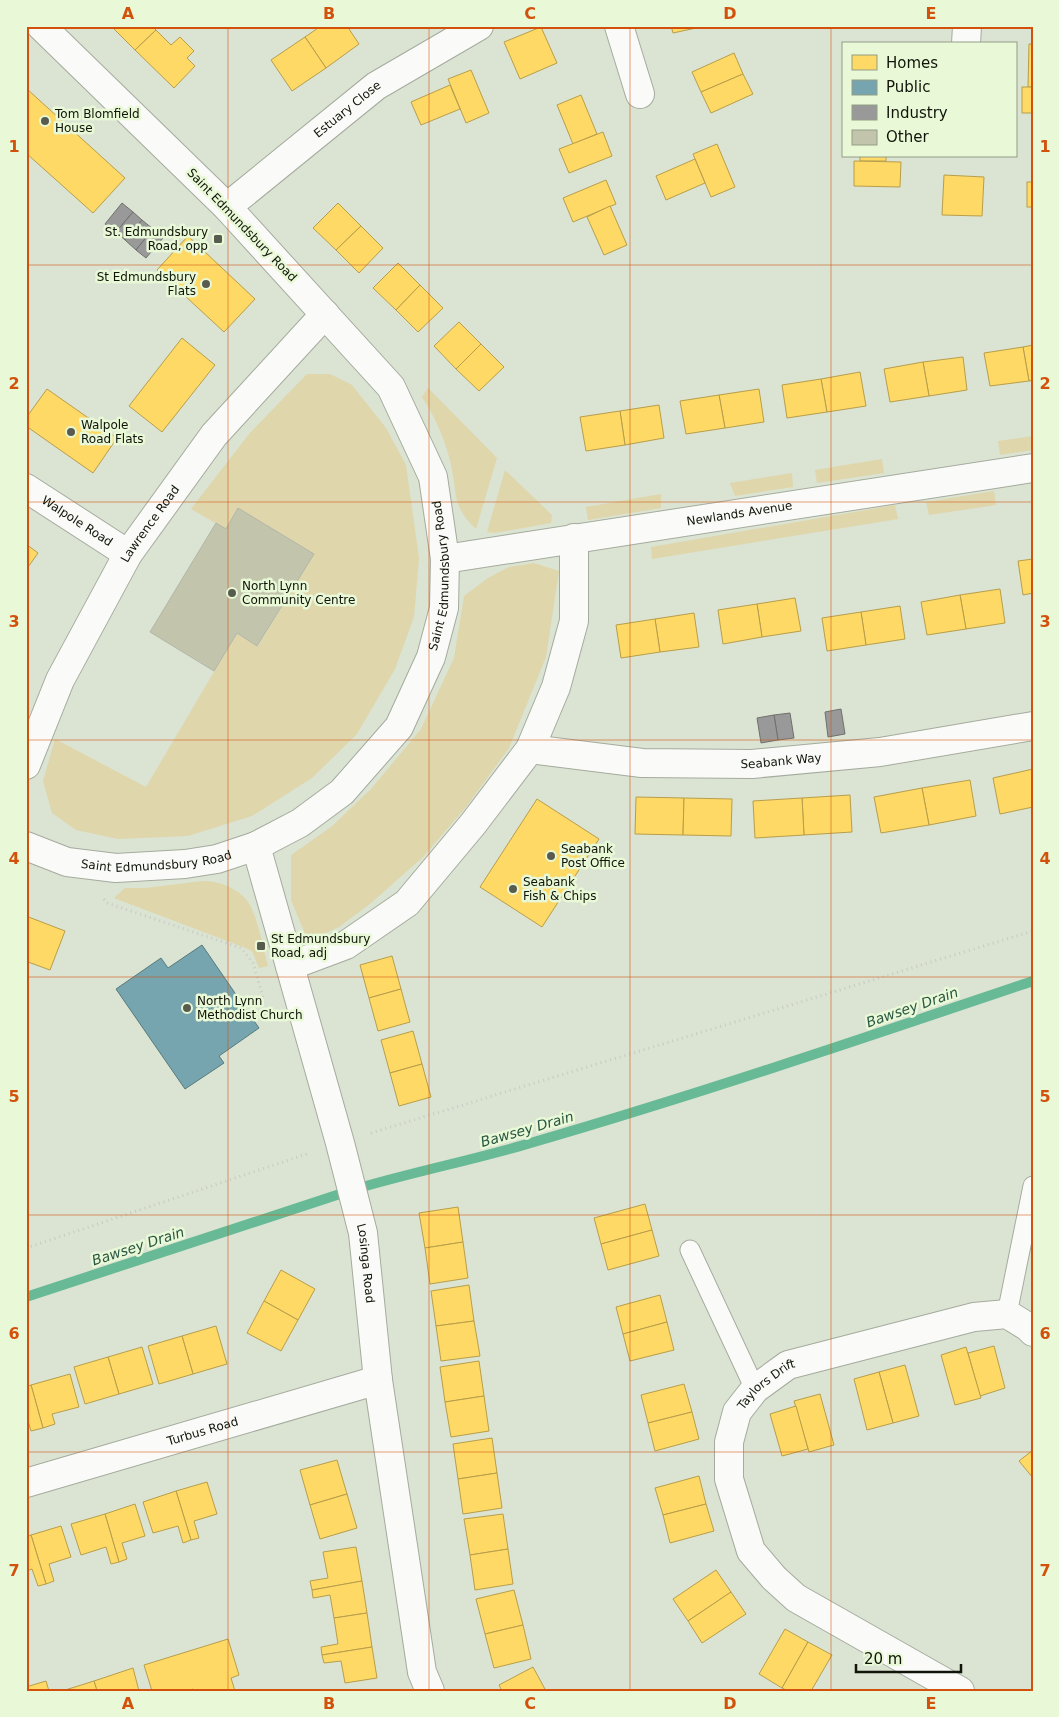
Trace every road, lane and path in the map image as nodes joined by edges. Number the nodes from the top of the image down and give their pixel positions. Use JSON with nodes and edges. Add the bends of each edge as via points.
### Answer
{"nodes":[{"id":1,"x":41,"y":26,"type":"edge"},
{"id":2,"x":479,"y":26,"type":"edge"},
{"id":3,"x":619,"y":26,"type":"edge"},
{"id":4,"x":967,"y":26,"type":"edge"},
{"id":5,"x":966,"y":42,"type":"edge"},
{"id":6,"x":640,"y":94,"type":"dead end"},
{"id":7,"x":227,"y":207,"type":"junction"},
{"id":8,"x":325,"y":314,"type":"junction"},
{"id":9,"x":1033,"y":468,"type":"edge"},
{"id":10,"x":26,"y":488,"type":"edge"},
{"id":11,"x":574,"y":538,"type":"junction"},
{"id":12,"x":128,"y":554,"type":"junction"},
{"id":13,"x":445,"y":559,"type":"junction"},
{"id":14,"x":1033,"y":726,"type":"edge"},
{"id":15,"x":530,"y":749,"type":"junction"},
{"id":16,"x":26,"y":765,"type":"edge"},
{"id":17,"x":26,"y":846,"type":"edge"},
{"id":18,"x":256,"y":846,"type":"junction"},
{"id":19,"x":67,"y":862,"type":"junction"},
{"id":20,"x":1033,"y":930,"type":"edge"},
{"id":21,"x":290,"y":966,"type":"junction"},
{"id":22,"x":264,"y":1001,"type":"dead end"},
{"id":23,"x":340,"y":1142,"type":"junction"},
{"id":24,"x":1033,"y":1186,"type":"edge"},
{"id":25,"x":26,"y":1248,"type":"edge"},
{"id":26,"x":690,"y":1250,"type":"dead end"},
{"id":27,"x":1007,"y":1314,"type":"junction"},
{"id":28,"x":1033,"y":1332,"type":"edge"},
{"id":29,"x":378,"y":1380,"type":"junction"},
{"id":30,"x":755,"y":1389,"type":"junction"},
{"id":31,"x":26,"y":1482,"type":"edge"},
{"id":32,"x":430,"y":1691,"type":"edge"},
{"id":33,"x":960,"y":1691,"type":"edge"}],
"edges":[{"from":1,"to":7,"type":"street","name":"Saint Edmundsbury Road"},
{"from":2,"to":7,"type":"street","name":"Estuary Close","via":[[376,86]]},
{"from":3,"to":6,"type":"street"},
{"from":4,"to":5,"type":"street"},
{"from":7,"to":8,"type":"street","name":"Saint Edmundsbury Road"},
{"from":8,"to":12,"type":"street","name":"Lawrence Road","via":[[214,435]]},
{"from":8,"to":13,"type":"street","name":"Saint Edmundsbury Road","via":[[391,387],[433,477]]},
{"from":9,"to":11,"type":"street","name":"Newlands Avenue"},
{"from":10,"to":12,"type":"street","name":"Walpole Road"},
{"from":11,"to":13,"type":"street","name":"Newlands Avenue"},
{"from":11,"to":15,"type":"street","via":[[574,621],[556,687]]},
{"from":12,"to":16,"type":"street","name":"Lawrence Road","via":[[60,680]]},
{"from":13,"to":18,"type":"street","name":"Saint Edmundsbury Road","via":[[444,608],[431,657],[399,727],[342,792],[300,823]]},
{"from":14,"to":15,"type":"street","name":"Seabank Way","via":[[880,752],[752,764],[642,763]]},
{"from":15,"to":21,"type":"street","via":[[407,903],[346,945]]},
{"from":17,"to":19,"type":"street","name":"Saint Edmundsbury Road"},
{"from":18,"to":19,"type":"street","name":"Saint Edmundsbury Road","via":[[217,859],[176,865],[116,868]]},
{"from":18,"to":21,"type":"street","name":"Losinga Road"},
{"from":19,"to":22,"type":"path","via":[[107,903],[241,948],[253,963]]},
{"from":20,"to":23,"type":"path"},
{"from":21,"to":23,"type":"street","name":"Losinga Road"},
{"from":23,"to":25,"type":"path"},
{"from":23,"to":29,"type":"street","name":"Losinga Road","via":[[363,1233]]},
{"from":24,"to":27,"type":"lane"},
{"from":26,"to":30,"type":"lane"},
{"from":27,"to":28,"type":"street"},
{"from":27,"to":30,"type":"street","name":"Taylors Drift","via":[[974,1317],[788,1366]]},
{"from":29,"to":31,"type":"street","name":"Turbus Road"},
{"from":29,"to":32,"type":"street","name":"Losinga Road","via":[[422,1672]]},
{"from":30,"to":33,"type":"street","name":"Taylors Drift","via":[[737,1412],[729,1442],[729,1479],[751,1551],[796,1598]]}]}
